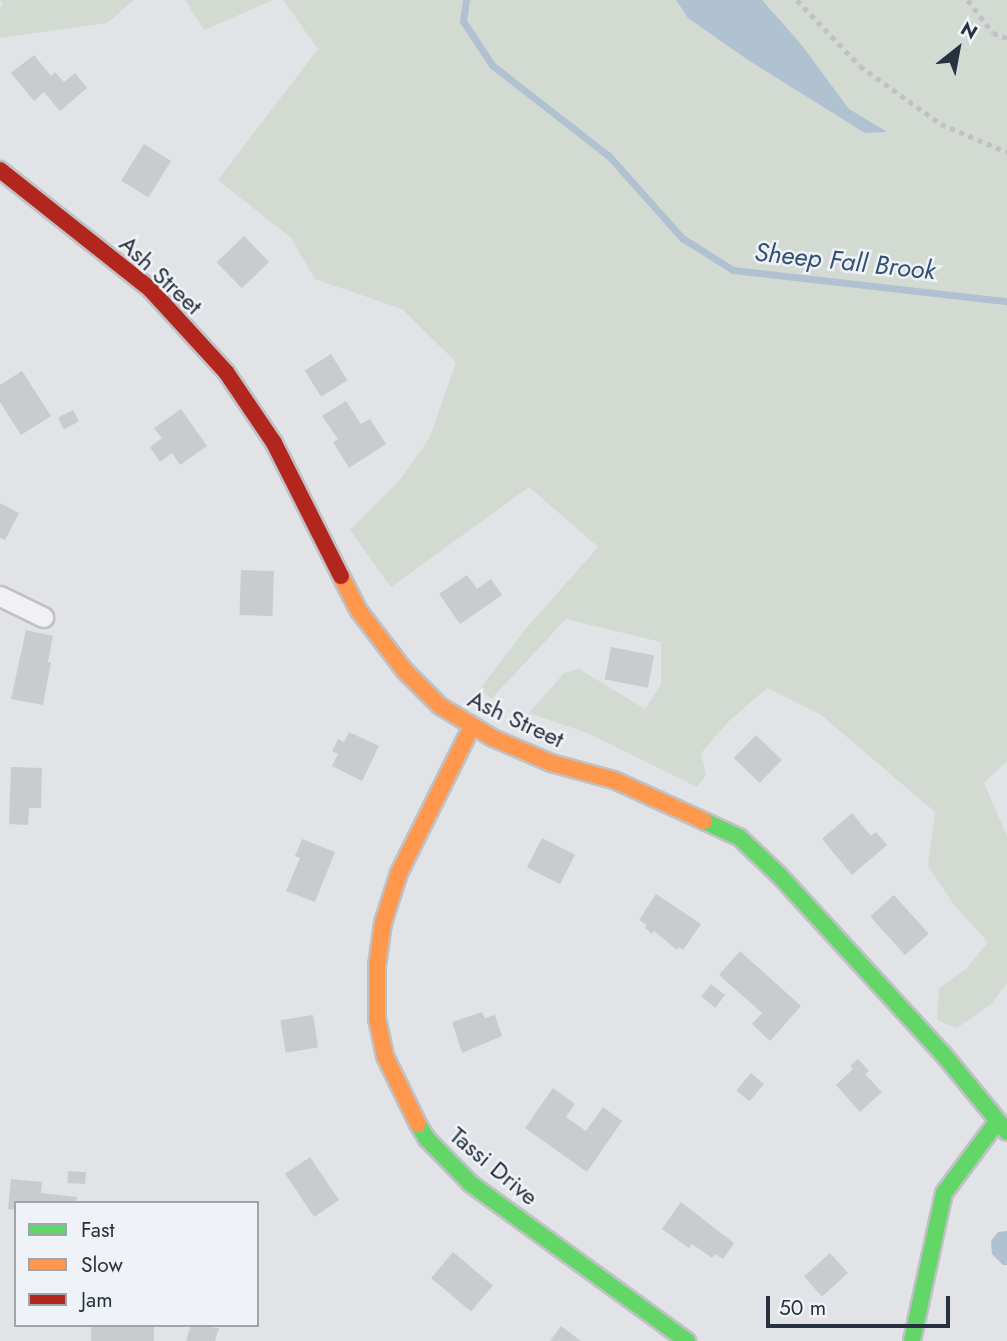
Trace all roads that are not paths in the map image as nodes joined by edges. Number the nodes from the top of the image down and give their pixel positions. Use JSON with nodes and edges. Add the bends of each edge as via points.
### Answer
{"nodes":[{"id":1,"x":0,"y":170,"type":"edge"},
{"id":2,"x":0,"y":596,"type":"edge"},
{"id":3,"x":43,"y":617,"type":"dead end"},
{"id":4,"x":472,"y":726,"type":"junction"},
{"id":5,"x":1002,"y":1127,"type":"edge"},
{"id":6,"x":687,"y":1341,"type":"edge"},
{"id":7,"x":912,"y":1341,"type":"edge"}],
"edges":[{"from":1,"to":4,"type":"street","name":"Ash Street","via":[[150,289],[226,372],[274,443],[359,611],[405,671],[440,706]]},
{"from":2,"to":3,"type":"street"},
{"from":4,"to":5,"type":"street","name":"Ash Street","via":[[551,763],[614,780],[663,800],[739,837],[944,1055]]},
{"from":4,"to":6,"type":"street","name":"Tassi Drive","via":[[400,873],[383,923],[376,966],[377,1019],[385,1056],[427,1139],[471,1184]]},
{"from":5,"to":7,"type":"street","via":[[944,1193]]}]}
